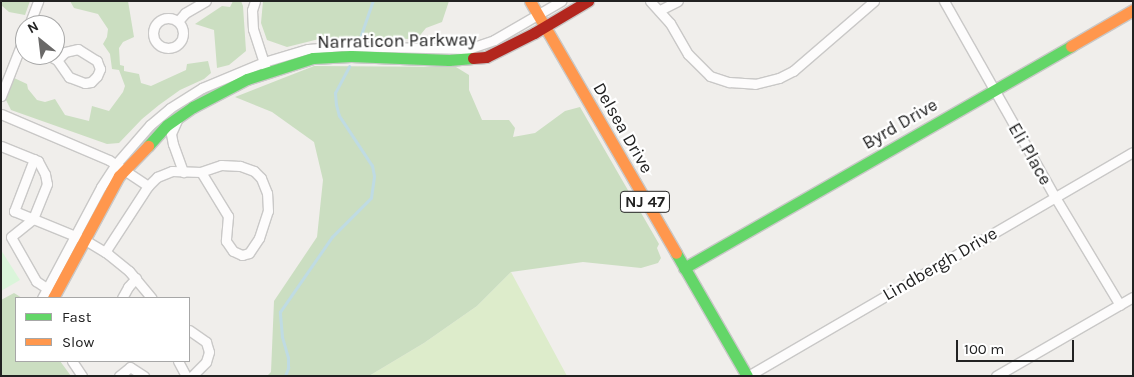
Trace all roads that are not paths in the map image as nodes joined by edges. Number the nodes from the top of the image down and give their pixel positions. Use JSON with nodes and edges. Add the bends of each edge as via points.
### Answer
{"nodes":[{"id":1,"x":38,"y":1,"type":"edge"},
{"id":2,"x":206,"y":1,"type":"edge"},
{"id":3,"x":255,"y":1,"type":"edge"},
{"id":4,"x":530,"y":1,"type":"edge"},
{"id":5,"x":561,"y":1,"type":"edge"},
{"id":6,"x":588,"y":1,"type":"edge"},
{"id":7,"x":650,"y":1,"type":"edge"},
{"id":8,"x":678,"y":1,"type":"edge"},
{"id":9,"x":874,"y":1,"type":"edge"},
{"id":10,"x":944,"y":1,"type":"edge"},
{"id":11,"x":660,"y":10,"type":"junction"},
{"id":12,"x":1133,"y":10,"type":"edge"},
{"id":13,"x":538,"y":14,"type":"junction"},
{"id":14,"x":33,"y":15,"type":"edge"},
{"id":15,"x":179,"y":20,"type":"dead end"},
{"id":16,"x":545,"y":27,"type":"junction"},
{"id":17,"x":58,"y":60,"type":"joint"},
{"id":18,"x":15,"y":61,"type":"edge"},
{"id":19,"x":265,"y":67,"type":"junction"},
{"id":20,"x":993,"y":91,"type":"junction"},
{"id":21,"x":1,"y":96,"type":"edge"},
{"id":22,"x":1,"y":114,"type":"edge"},
{"id":23,"x":178,"y":117,"type":"junction"},
{"id":24,"x":1,"y":146,"type":"edge"},
{"id":25,"x":1133,"y":152,"type":"edge"},
{"id":26,"x":34,"y":159,"type":"junction"},
{"id":27,"x":120,"y":167,"type":"junction"},
{"id":28,"x":183,"y":172,"type":"junction"},
{"id":29,"x":200,"y":172,"type":"junction"},
{"id":30,"x":148,"y":186,"type":"junction"},
{"id":31,"x":1055,"y":197,"type":"junction"},
{"id":32,"x":33,"y":219,"type":"junction"},
{"id":33,"x":80,"y":238,"type":"junction"},
{"id":34,"x":106,"y":252,"type":"junction"},
{"id":35,"x":684,"y":268,"type":"junction"},
{"id":36,"x":136,"y":278,"type":"junction"},
{"id":37,"x":51,"y":294,"type":"edge"},
{"id":38,"x":123,"y":297,"type":"edge"},
{"id":39,"x":151,"y":297,"type":"edge"},
{"id":40,"x":1133,"y":298,"type":"edge"},
{"id":41,"x":1120,"y":305,"type":"junction"},
{"id":42,"x":190,"y":331,"type":"edge"},
{"id":43,"x":73,"y":362,"type":"edge"},
{"id":44,"x":179,"y":362,"type":"edge"},
{"id":45,"x":132,"y":364,"type":"edge"},
{"id":46,"x":82,"y":376,"type":"edge"},
{"id":47,"x":119,"y":376,"type":"edge"},
{"id":48,"x":144,"y":376,"type":"edge"},
{"id":49,"x":186,"y":376,"type":"edge"},
{"id":50,"x":192,"y":376,"type":"edge"},
{"id":51,"x":747,"y":376,"type":"edge"},
{"id":52,"x":996,"y":376,"type":"edge"}],
"edges":[{"from":1,"to":14,"type":"street"},
{"from":2,"to":15,"type":"street"},
{"from":3,"to":19,"type":"street","via":[[253,29]]},
{"from":4,"to":13,"type":"street","name":"Delsea Drive","number":"NJ 47"},
{"from":5,"to":13,"type":"street","name":"Narraticon Parkway"},
{"from":6,"to":16,"type":"street","name":"Narraticon Parkway"},
{"from":7,"to":11,"type":"street"},
{"from":8,"to":11,"type":"street"},
{"from":9,"to":11,"type":"street","via":[[793,70],[779,78],[755,84],[728,82],[710,76],[688,54]]},
{"from":10,"to":20,"type":"street","name":"Eli Place"},
{"from":12,"to":20,"type":"street","name":"Byrd Drive"},
{"from":13,"to":16,"type":"street","name":"Delsea Drive","number":"NJ 47"},
{"from":13,"to":19,"type":"street","name":"Narraticon Parkway","via":[[494,40],[468,49],[323,47],[293,52]]},
{"from":16,"to":19,"type":"street","name":"Narraticon Parkway","via":[[497,52],[475,59],[327,57]]},
{"from":16,"to":35,"type":"street","name":"Delsea Drive","number":"NJ 47"},
{"from":17,"to":17,"type":"street","via":[[68,78],[85,83],[91,82],[100,69],[97,61],[78,49],[64,52]]},
{"from":18,"to":21,"type":"street"},
{"from":19,"to":23,"type":"street","name":"Narraticon Parkway"},
{"from":19,"to":27,"type":"street","name":"Narraticon Parkway","via":[[214,82],[170,108],[150,125]]},
{"from":20,"to":31,"type":"street","name":"Eli Place"},
{"from":20,"to":35,"type":"street","name":"Byrd Drive"},
{"from":22,"to":27,"type":"street","via":[[84,147]]},
{"from":23,"to":27,"type":"street","name":"Narraticon Parkway"},
{"from":23,"to":28,"type":"street","via":[[172,144]]},
{"from":24,"to":26,"type":"street"},
{"from":25,"to":31,"type":"street","name":"Lindbergh Drive"},
{"from":26,"to":32,"type":"street","via":[[44,170],[47,184]]},
{"from":26,"to":32,"type":"street","via":[[14,211]]},
{"from":27,"to":30,"type":"street"},
{"from":27,"to":33,"type":"street","name":"Narraticon Parkway"},
{"from":28,"to":29,"type":"street"},
{"from":28,"to":30,"type":"street","via":[[172,171],[157,177]]},
{"from":29,"to":29,"type":"street","via":[[228,216],[226,241],[233,251],[242,255],[249,252],[259,238],[268,212],[267,193],[261,178],[254,171],[240,166],[221,165]]},
{"from":30,"to":34,"type":"street"},
{"from":31,"to":41,"type":"street","name":"Eli Place"},
{"from":31,"to":51,"type":"street","name":"Lindbergh Drive"},
{"from":32,"to":33,"type":"street"},
{"from":32,"to":37,"type":"street","via":[[11,237],[36,281]]},
{"from":33,"to":34,"type":"street"},
{"from":33,"to":37,"type":"street","name":"Narraticon Parkway"},
{"from":34,"to":36,"type":"street"},
{"from":35,"to":51,"type":"street","name":"Delsea Drive","number":"NJ 47"},
{"from":36,"to":38,"type":"street"},
{"from":36,"to":39,"type":"street"},
{"from":40,"to":41,"type":"street"},
{"from":41,"to":52,"type":"street"},
{"from":42,"to":50,"type":"street","via":[[206,342],[209,352],[206,362]]},
{"from":43,"to":46,"type":"street"},
{"from":44,"to":49,"type":"street"},
{"from":45,"to":47,"type":"street"},
{"from":45,"to":48,"type":"street"}]}
